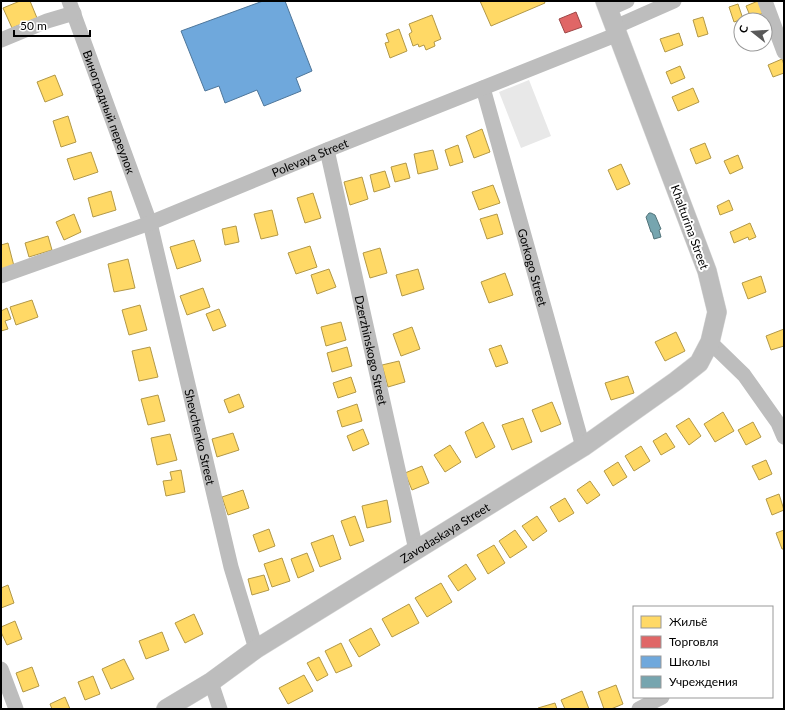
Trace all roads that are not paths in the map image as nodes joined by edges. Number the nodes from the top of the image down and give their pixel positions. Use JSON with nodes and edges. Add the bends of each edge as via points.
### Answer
{"nodes":[{"id":1,"x":627,"y":1,"type":"edge"},
{"id":2,"x":674,"y":1,"type":"edge"},
{"id":3,"x":765,"y":1,"type":"edge"},
{"id":4,"x":607,"y":5,"type":"edge"},
{"id":5,"x":72,"y":7,"type":"edge"},
{"id":6,"x":617,"y":31,"type":"junction"},
{"id":7,"x":1,"y":40,"type":"edge"},
{"id":8,"x":784,"y":52,"type":"edge"},
{"id":9,"x":483,"y":88,"type":"junction"},
{"id":10,"x":327,"y":150,"type":"junction"},
{"id":11,"x":150,"y":223,"type":"junction"},
{"id":12,"x":1,"y":276,"type":"edge"},
{"id":13,"x":710,"y":342,"type":"junction"},
{"id":14,"x":784,"y":437,"type":"edge"},
{"id":15,"x":583,"y":446,"type":"junction"},
{"id":16,"x":416,"y":550,"type":"junction"},
{"id":17,"x":256,"y":649,"type":"junction"},
{"id":18,"x":1,"y":669,"type":"edge"},
{"id":19,"x":211,"y":682,"type":"junction"},
{"id":20,"x":660,"y":698,"type":"edge"},
{"id":21,"x":16,"y":709,"type":"edge"},
{"id":22,"x":166,"y":709,"type":"edge"},
{"id":23,"x":220,"y":709,"type":"edge"},
{"id":24,"x":639,"y":709,"type":"edge"}],
"edges":[{"from":1,"to":4,"type":"street"},
{"from":2,"to":6,"type":"street","name":"Polevaya Street"},
{"from":3,"to":8,"type":"street"},
{"from":4,"to":6,"type":"main road","name":"Khalturina Street"},
{"from":5,"to":7,"type":"street","via":[[48,21]]},
{"from":5,"to":11,"type":"street","name":"Виноградный переулок"},
{"from":6,"to":9,"type":"street","name":"Polevaya Street"},
{"from":6,"to":13,"type":"main road","name":"Khalturina Street","via":[[707,271],[717,312]]},
{"from":9,"to":10,"type":"street","name":"Polevaya Street"},
{"from":9,"to":15,"type":"street","name":"Gorkogo Street"},
{"from":10,"to":11,"type":"street","name":"Polevaya Street"},
{"from":10,"to":16,"type":"street","name":"Dzerzhinskogo Street"},
{"from":11,"to":12,"type":"street","name":"Polevaya Street"},
{"from":11,"to":17,"type":"street","name":"Shevchenko Street","via":[[231,567]]},
{"from":13,"to":14,"type":"street","via":[[744,376],[778,423]]},
{"from":13,"to":15,"type":"main road","name":"Zavodaskaya Street","via":[[698,363]]},
{"from":15,"to":16,"type":"main road","name":"Zavodaskaya Street"},
{"from":16,"to":17,"type":"main road","name":"Zavodaskaya Street"},
{"from":17,"to":19,"type":"main road","name":"Zavodaskaya Street"},
{"from":18,"to":21,"type":"street"},
{"from":19,"to":22,"type":"main road","name":"Zavodaskaya Street"},
{"from":19,"to":23,"type":"street"},
{"from":20,"to":24,"type":"street"}]}
